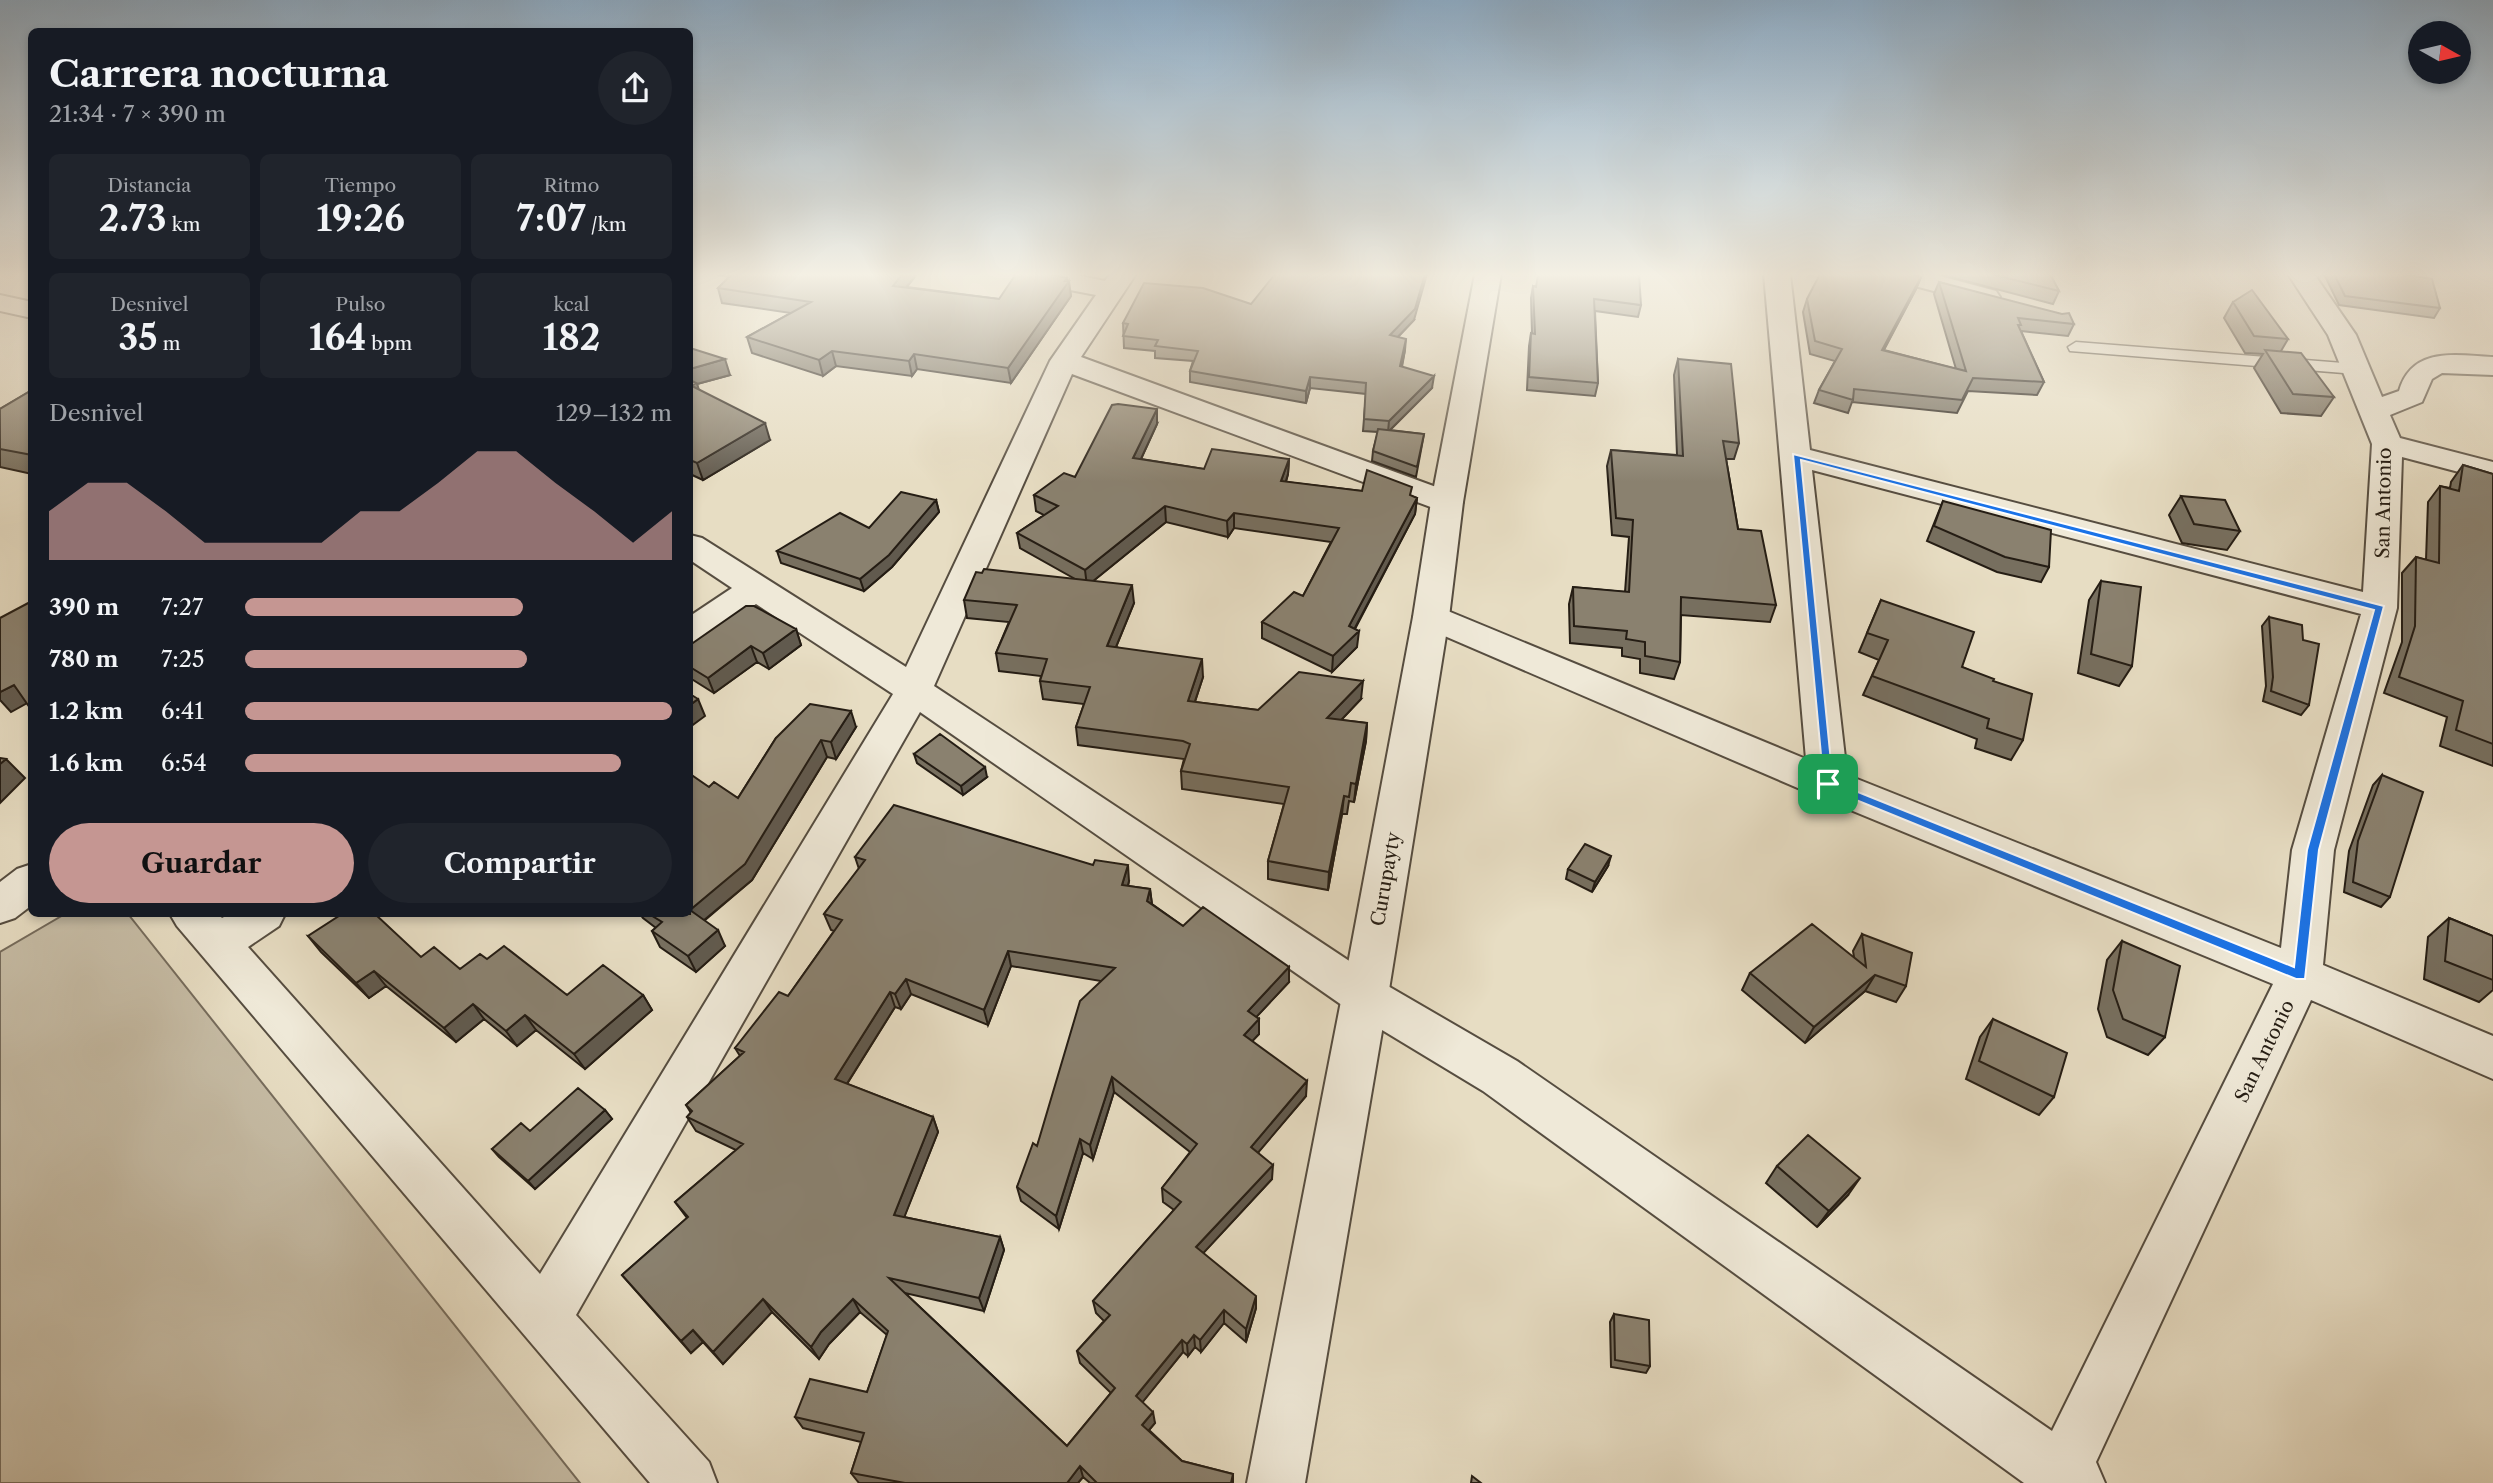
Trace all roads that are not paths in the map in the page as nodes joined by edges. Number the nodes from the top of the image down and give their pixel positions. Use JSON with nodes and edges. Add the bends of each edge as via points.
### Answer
{"nodes":[{"id":1,"x":1076,"y":343,"type":"edge"},
{"id":2,"x":1476,"y":343,"type":"edge"},
{"id":3,"x":1784,"y":343,"type":"edge"},
{"id":4,"x":2345,"y":343,"type":"edge"},
{"id":5,"x":2076,"y":347,"type":"dead end"},
{"id":6,"x":1064,"y":361,"type":"junction"},
{"id":7,"x":2493,"y":366,"type":"edge"},
{"id":8,"x":2356,"y":369,"type":"junction"},
{"id":9,"x":2380,"y":427,"type":"junction"},
{"id":10,"x":1796,"y":456,"type":"junction"},
{"id":11,"x":2493,"y":472,"type":"edge"},
{"id":12,"x":1447,"y":502,"type":"junction"},
{"id":13,"x":693,"y":547,"type":"edge"},
{"id":14,"x":756,"y":587,"type":"junction"},
{"id":15,"x":2380,"y":608,"type":"junction"},
{"id":16,"x":1431,"y":617,"type":"junction"},
{"id":17,"x":693,"y":630,"type":"edge"},
{"id":18,"x":914,"y":690,"type":"junction"},
{"id":19,"x":1828,"y":784,"type":"junction"},
{"id":20,"x":252,"y":917,"type":"edge"},
{"id":21,"x":205,"y":929,"type":"edge"},
{"id":22,"x":2300,"y":975,"type":"junction"},
{"id":23,"x":1365,"y":996,"type":"junction"},
{"id":24,"x":2493,"y":1058,"type":"edge"},
{"id":25,"x":544,"y":1319,"type":"junction"},
{"id":26,"x":2064,"y":1479,"type":"edge"},
{"id":27,"x":688,"y":1483,"type":"edge"},
{"id":28,"x":1276,"y":1483,"type":"edge"}],
"edges":[{"from":1,"to":6,"type":"street"},
{"from":2,"to":12,"type":"street","name":"Curupayty"},
{"from":3,"to":10,"type":"street"},
{"from":4,"to":8,"type":"street","name":"San Antonio"},
{"from":5,"to":8,"type":"lane"},
{"from":6,"to":12,"type":"street"},
{"from":6,"to":18,"type":"street"},
{"from":7,"to":9,"type":"street","via":[[2434,366],[2420,375],[2412,396]]},
{"from":8,"to":9,"type":"street","name":"San Antonio"},
{"from":9,"to":11,"type":"street"},
{"from":9,"to":15,"type":"street","name":"San Antonio"},
{"from":10,"to":15,"type":"street"},
{"from":10,"to":19,"type":"street"},
{"from":12,"to":16,"type":"street","name":"Curupayty"},
{"from":13,"to":14,"type":"street"},
{"from":14,"to":17,"type":"street"},
{"from":14,"to":18,"type":"street"},
{"from":15,"to":22,"type":"street","name":"San Antonio","via":[[2313,850]]},
{"from":16,"to":19,"type":"street"},
{"from":16,"to":23,"type":"street","name":"Curupayty"},
{"from":18,"to":23,"type":"street"},
{"from":18,"to":25,"type":"street"},
{"from":19,"to":22,"type":"street"},
{"from":20,"to":21,"type":"street"},
{"from":21,"to":25,"type":"street"},
{"from":22,"to":24,"type":"street"},
{"from":22,"to":26,"type":"street","name":"San Antonio"},
{"from":23,"to":26,"type":"street","via":[[1500,1076]]},
{"from":23,"to":28,"type":"street","name":"Curupayty"},
{"from":25,"to":27,"type":"street"}]}
